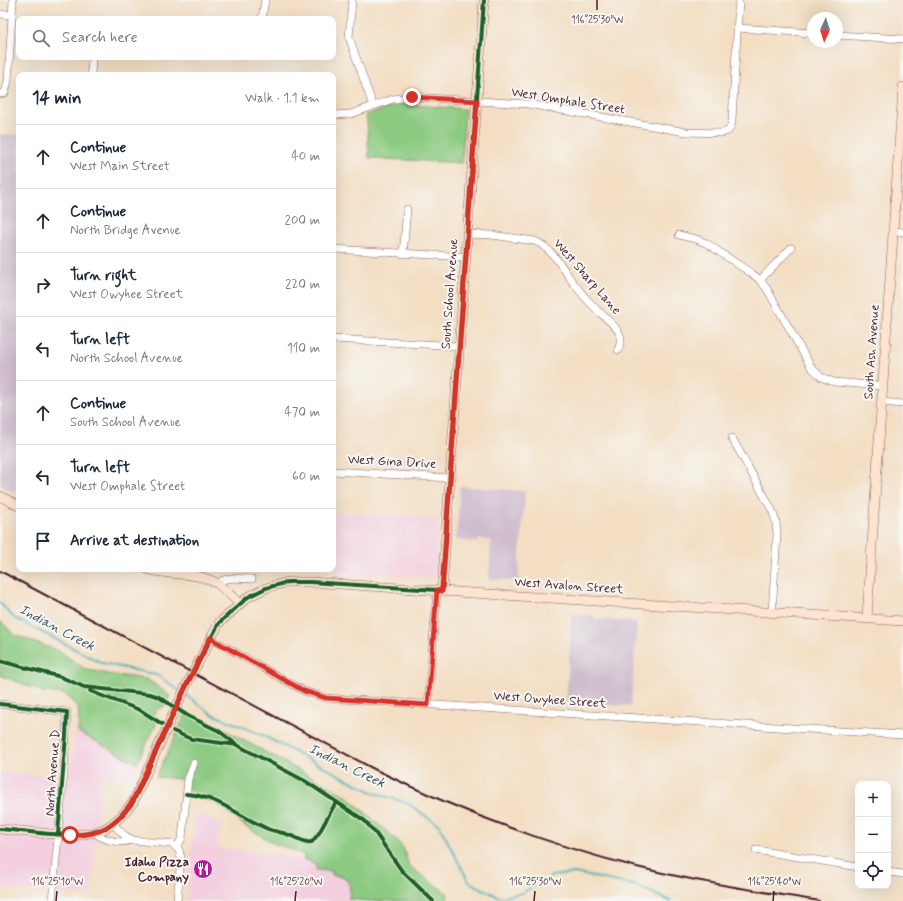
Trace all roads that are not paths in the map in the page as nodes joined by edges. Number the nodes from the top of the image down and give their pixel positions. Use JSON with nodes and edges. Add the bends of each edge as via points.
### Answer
{"nodes":[{"id":1,"x":13,"y":0,"type":"edge"},
{"id":2,"x":265,"y":0,"type":"edge"},
{"id":3,"x":352,"y":0,"type":"edge"},
{"id":4,"x":484,"y":0,"type":"edge"},
{"id":5,"x":739,"y":0,"type":"edge"},
{"id":6,"x":0,"y":14,"type":"edge"},
{"id":7,"x":12,"y":15,"type":"junction"},
{"id":8,"x":262,"y":16,"type":"edge"},
{"id":9,"x":737,"y":28,"type":"junction"},
{"id":10,"x":807,"y":33,"type":"edge"},
{"id":11,"x":843,"y":34,"type":"edge"},
{"id":12,"x":903,"y":39,"type":"edge"},
{"id":13,"x":92,"y":60,"type":"edge"},
{"id":14,"x":91,"y":72,"type":"edge"},
{"id":15,"x":903,"y":87,"type":"edge"},
{"id":16,"x":2,"y":94,"type":"edge"},
{"id":17,"x":477,"y":101,"type":"junction"},
{"id":18,"x":373,"y":106,"type":"junction"},
{"id":19,"x":336,"y":115,"type":"edge"},
{"id":20,"x":407,"y":209,"type":"dead end"},
{"id":21,"x":893,"y":231,"type":"junction"},
{"id":22,"x":903,"y":232,"type":"edge"},
{"id":23,"x":467,"y":234,"type":"junction"},
{"id":24,"x":679,"y":235,"type":"dead end"},
{"id":25,"x":791,"y":248,"type":"dead end"},
{"id":26,"x":336,"y":250,"type":"edge"},
{"id":27,"x":404,"y":254,"type":"junction"},
{"id":28,"x":466,"y":257,"type":"junction"},
{"id":29,"x":760,"y":280,"type":"junction"},
{"id":30,"x":336,"y":339,"type":"edge"},
{"id":31,"x":459,"y":346,"type":"junction"},
{"id":32,"x":618,"y":350,"type":"dead end"},
{"id":33,"x":882,"y":386,"type":"junction"},
{"id":34,"x":881,"y":402,"type":"junction"},
{"id":35,"x":903,"y":404,"type":"edge"},
{"id":36,"x":732,"y":438,"type":"dead end"},
{"id":37,"x":336,"y":471,"type":"edge"},
{"id":38,"x":450,"y":478,"type":"junction"},
{"id":39,"x":0,"y":496,"type":"edge"},
{"id":40,"x":16,"y":504,"type":"edge"},
{"id":41,"x":161,"y":572,"type":"edge"},
{"id":42,"x":252,"y":579,"type":"dead end"},
{"id":43,"x":218,"y":584,"type":"junction"},
{"id":44,"x":439,"y":590,"type":"junction"},
{"id":45,"x":239,"y":603,"type":"junction"},
{"id":46,"x":772,"y":612,"type":"junction"},
{"id":47,"x":866,"y":618,"type":"junction"},
{"id":48,"x":903,"y":621,"type":"edge"},
{"id":49,"x":210,"y":638,"type":"junction"},
{"id":50,"x":0,"y":704,"type":"edge"},
{"id":51,"x":428,"y":705,"type":"junction"},
{"id":52,"x":903,"y":735,"type":"edge"},
{"id":53,"x":194,"y":763,"type":"dead end"},
{"id":54,"x":113,"y":824,"type":"junction"},
{"id":55,"x":0,"y":829,"type":"edge"},
{"id":56,"x":94,"y":833,"type":"junction"},
{"id":57,"x":58,"y":834,"type":"junction"},
{"id":58,"x":133,"y":840,"type":"junction"},
{"id":59,"x":177,"y":847,"type":"junction"},
{"id":60,"x":756,"y":850,"type":"dead end"},
{"id":61,"x":855,"y":866,"type":"edge"},
{"id":62,"x":891,"y":872,"type":"edge"},
{"id":63,"x":903,"y":874,"type":"edge"},
{"id":64,"x":52,"y":901,"type":"edge"},
{"id":65,"x":177,"y":901,"type":"edge"}],
"edges":[{"from":1,"to":7,"type":"street"},
{"from":2,"to":8,"type":"street"},
{"from":3,"to":18,"type":"street","via":[[350,37]]},
{"from":4,"to":17,"type":"street","name":"South School Avenue"},
{"from":5,"to":9,"type":"street"},
{"from":6,"to":7,"type":"street"},
{"from":7,"to":16,"type":"street","via":[[8,81]]},
{"from":9,"to":10,"type":"street"},
{"from":9,"to":17,"type":"street","name":"West Omphale Street","via":[[732,120],[728,131],[722,134],[686,132],[528,104]]},
{"from":11,"to":12,"type":"street"},
{"from":13,"to":14,"type":"street"},
{"from":15,"to":21,"type":"street","name":"South Ash Avenue"},
{"from":17,"to":18,"type":"street","name":"West Omphale Street","via":[[412,97],[393,99]]},
{"from":17,"to":23,"type":"street","name":"South School Avenue"},
{"from":18,"to":19,"type":"street","name":"West Omphale Street","via":[[351,114]]},
{"from":20,"to":27,"type":"street"},
{"from":21,"to":22,"type":"street"},
{"from":21,"to":33,"type":"street","name":"South Ash Avenue"},
{"from":23,"to":28,"type":"street","name":"South School Avenue"},
{"from":23,"to":32,"type":"street","name":"West Sharp Lane","via":[[535,240],[550,250],[580,291],[617,330],[620,335]]},
{"from":24,"to":29,"type":"street","via":[[706,243]]},
{"from":25,"to":29,"type":"street"},
{"from":26,"to":27,"type":"street"},
{"from":27,"to":28,"type":"street"},
{"from":28,"to":31,"type":"street","name":"South School Avenue"},
{"from":29,"to":33,"type":"street","via":[[811,367],[821,377],[834,382]]},
{"from":30,"to":31,"type":"street"},
{"from":31,"to":38,"type":"street","name":"South School Avenue"},
{"from":33,"to":34,"type":"street","name":"South Ash Avenue"},
{"from":34,"to":35,"type":"street"},
{"from":34,"to":47,"type":"street","name":"South Ash Avenue"},
{"from":36,"to":46,"type":"street","via":[[772,510],[776,522]]},
{"from":37,"to":38,"type":"street","name":"West Gina Drive"},
{"from":38,"to":44,"type":"street","name":"South School Avenue"},
{"from":39,"to":40,"type":"street"},
{"from":41,"to":43,"type":"street","via":[[204,578]]},
{"from":42,"to":43,"type":"street","via":[[227,578]]},
{"from":43,"to":45,"type":"street"},
{"from":44,"to":45,"type":"street","name":"West Avalon Street","via":[[288,582],[266,588]]},
{"from":44,"to":46,"type":"street","name":"West Avalon Street"},
{"from":44,"to":51,"type":"street"},
{"from":45,"to":49,"type":"street","name":"West Avalon Street","via":[[219,622]]},
{"from":46,"to":47,"type":"street","name":"West Avalon Street"},
{"from":47,"to":48,"type":"street","name":"West Avalon Street"},
{"from":49,"to":51,"type":"street","name":"West Owyhee Street","via":[[304,691],[326,698]]},
{"from":49,"to":54,"type":"street","name":"West Avalon Street","via":[[132,802]]},
{"from":50,"to":57,"type":"street","name":"North Avenue D","via":[[67,712]]},
{"from":51,"to":52,"type":"street","name":"West Owyhee Street"},
{"from":53,"to":59,"type":"street","via":[[188,779],[182,838]]},
{"from":54,"to":56,"type":"street"},
{"from":54,"to":58,"type":"street"},
{"from":55,"to":57,"type":"street"},
{"from":56,"to":57,"type":"street"},
{"from":56,"to":58,"type":"street","via":[[106,840]]},
{"from":57,"to":64,"type":"street","name":"North Avenue D"},
{"from":58,"to":59,"type":"street","via":[[172,844]]},
{"from":59,"to":65,"type":"street","via":[[181,858]]},
{"from":60,"to":61,"type":"street"},
{"from":62,"to":63,"type":"street"}]}
